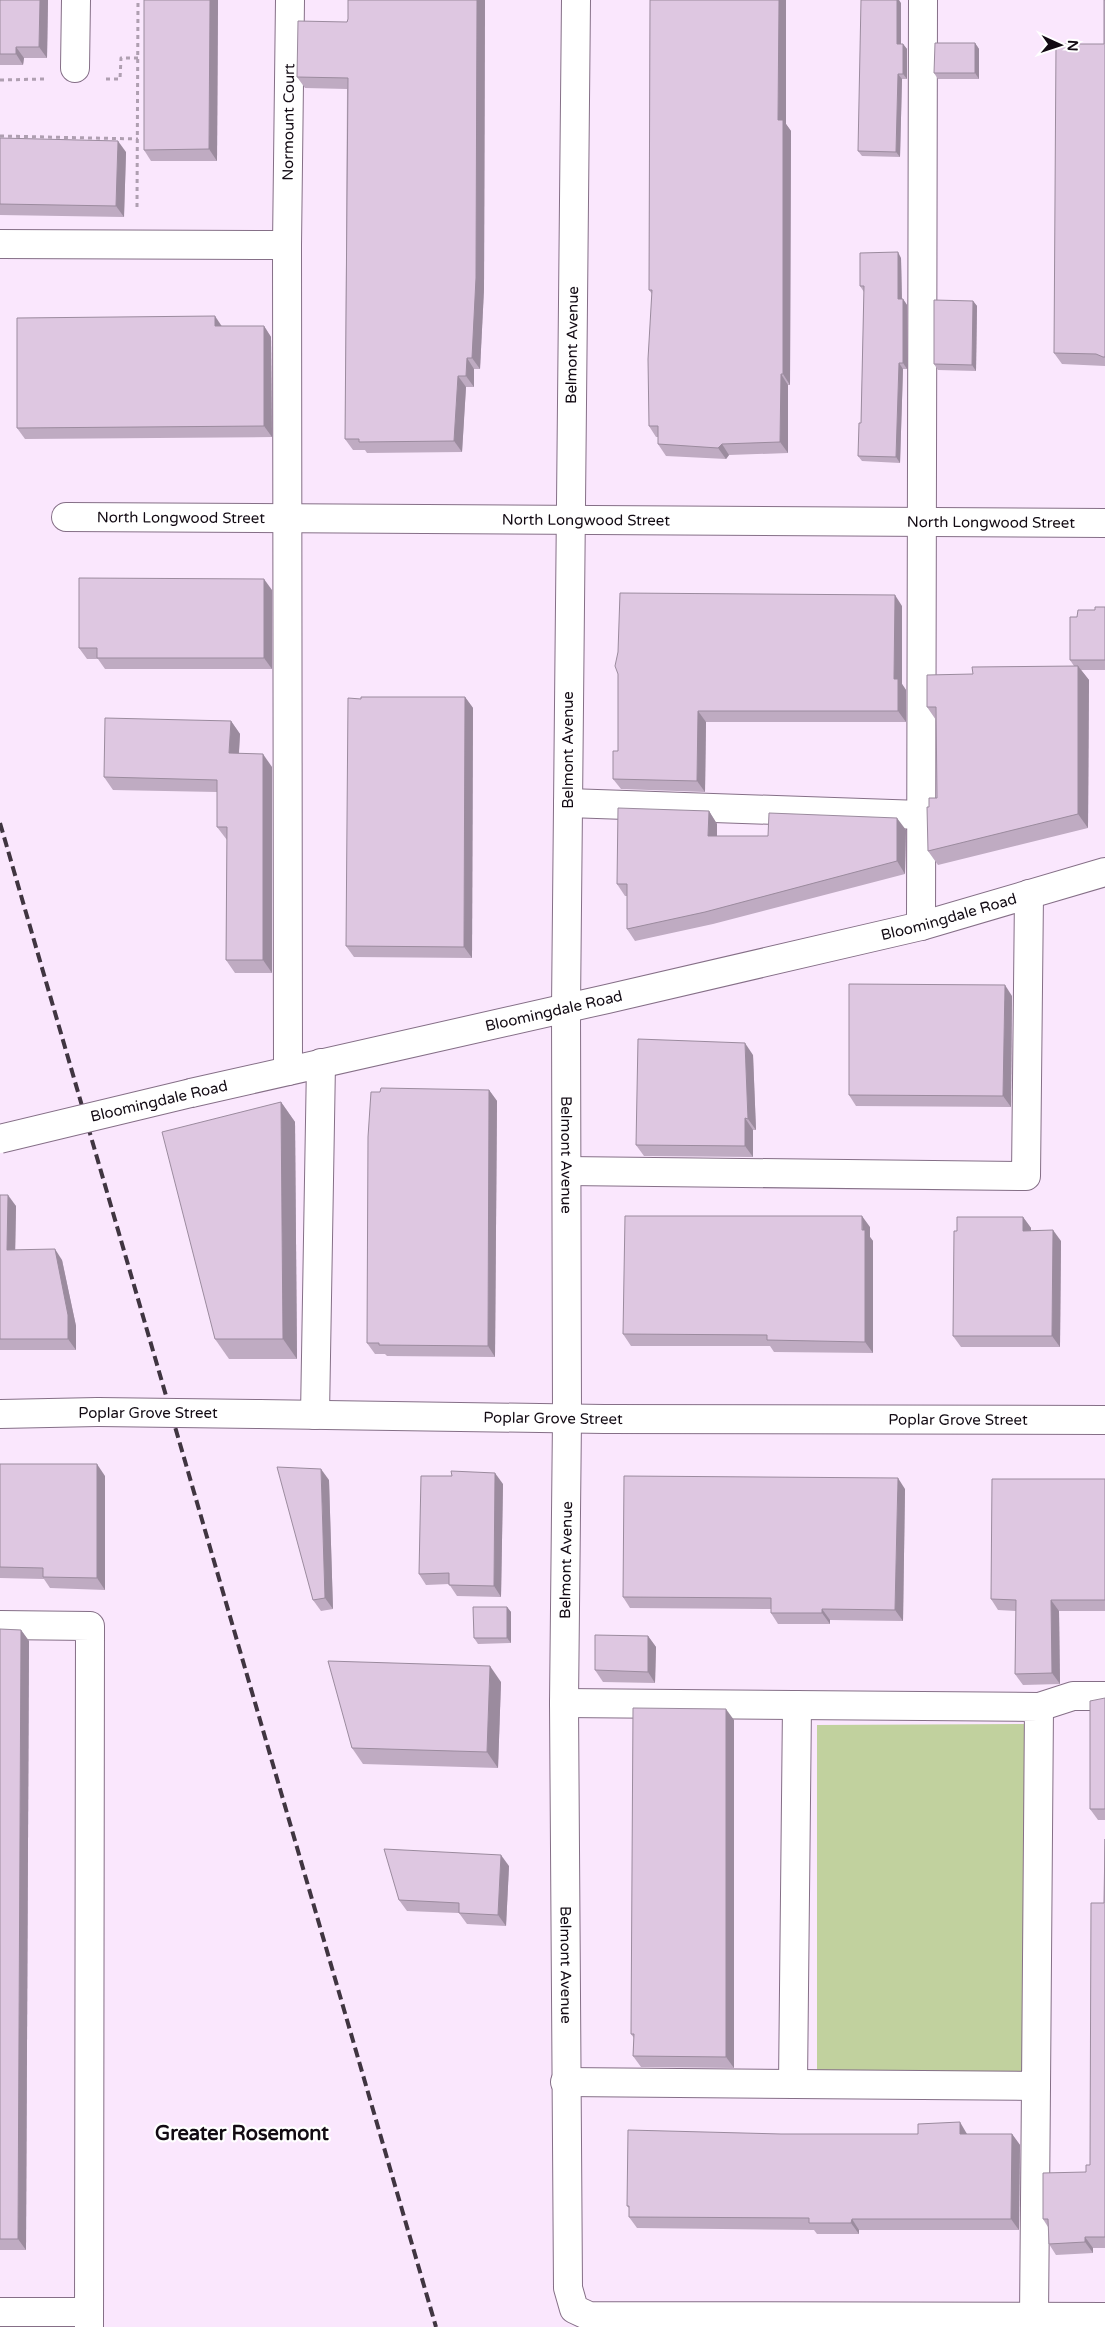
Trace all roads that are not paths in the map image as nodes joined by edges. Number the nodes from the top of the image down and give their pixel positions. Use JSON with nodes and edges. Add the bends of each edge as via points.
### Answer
{"nodes":[{"id":1,"x":76,"y":0,"type":"edge"},
{"id":2,"x":290,"y":0,"type":"edge"},
{"id":3,"x":576,"y":0,"type":"edge"},
{"id":4,"x":923,"y":0,"type":"edge"},
{"id":5,"x":75,"y":68,"type":"dead end"},
{"id":6,"x":0,"y":244,"type":"edge"},
{"id":7,"x":286,"y":245,"type":"junction"},
{"id":8,"x":66,"y":517,"type":"dead end"},
{"id":9,"x":287,"y":519,"type":"junction"},
{"id":10,"x":570,"y":522,"type":"junction"},
{"id":11,"x":922,"y":523,"type":"junction"},
{"id":12,"x":1105,"y":523,"type":"edge"},
{"id":13,"x":568,"y":803,"type":"junction"},
{"id":14,"x":921,"y":815,"type":"junction"},
{"id":15,"x":1105,"y":872,"type":"edge"},
{"id":16,"x":1029,"y":894,"type":"junction"},
{"id":17,"x":921,"y":926,"type":"junction"},
{"id":18,"x":566,"y":1008,"type":"junction"},
{"id":19,"x":321,"y":1063,"type":"junction"},
{"id":20,"x":288,"y":1071,"type":"junction"},
{"id":21,"x":0,"y":1139,"type":"edge"},
{"id":22,"x":567,"y":1172,"type":"junction"},
{"id":23,"x":0,"y":1414,"type":"edge"},
{"id":24,"x":315,"y":1415,"type":"junction"},
{"id":25,"x":567,"y":1419,"type":"junction"},
{"id":26,"x":1105,"y":1420,"type":"edge"},
{"id":27,"x":0,"y":1626,"type":"edge"},
{"id":28,"x":1105,"y":1696,"type":"edge"},
{"id":29,"x":564,"y":1703,"type":"junction"},
{"id":30,"x":797,"y":1705,"type":"junction"},
{"id":31,"x":1039,"y":1708,"type":"junction"},
{"id":32,"x":565,"y":2082,"type":"junction"},
{"id":33,"x":793,"y":2084,"type":"junction"},
{"id":34,"x":1036,"y":2086,"type":"junction"},
{"id":35,"x":0,"y":2312,"type":"edge"},
{"id":36,"x":1034,"y":2317,"type":"junction"},
{"id":37,"x":1105,"y":2317,"type":"edge"},
{"id":38,"x":90,"y":2319,"type":"edge"},
{"id":39,"x":654,"y":2321,"type":"edge"}],
"edges":[{"from":1,"to":5,"type":"street"},
{"from":2,"to":7,"type":"street","name":"Normount Court"},
{"from":3,"to":10,"type":"street","name":"Belmont Avenue"},
{"from":4,"to":11,"type":"street"},
{"from":6,"to":7,"type":"street"},
{"from":7,"to":9,"type":"street","name":"Normount Court"},
{"from":8,"to":9,"type":"street","name":"North Longwood Street"},
{"from":9,"to":10,"type":"street","name":"North Longwood Street"},
{"from":9,"to":20,"type":"street","name":"Normount Court"},
{"from":10,"to":11,"type":"street","name":"North Longwood Street"},
{"from":10,"to":13,"type":"street","name":"Belmont Avenue"},
{"from":11,"to":12,"type":"street","name":"North Longwood Street"},
{"from":11,"to":14,"type":"street"},
{"from":13,"to":14,"type":"street"},
{"from":13,"to":18,"type":"street","name":"Belmont Avenue"},
{"from":14,"to":17,"type":"street"},
{"from":15,"to":16,"type":"street","name":"Bloomingdale Road"},
{"from":16,"to":17,"type":"street","name":"Bloomingdale Road"},
{"from":16,"to":22,"type":"street","via":[[1026,1176]]},
{"from":17,"to":18,"type":"street","name":"Bloomingdale Road"},
{"from":18,"to":19,"type":"street","name":"Bloomingdale Road"},
{"from":18,"to":22,"type":"street","name":"Belmont Avenue"},
{"from":19,"to":20,"type":"street","name":"Bloomingdale Road"},
{"from":19,"to":24,"type":"street"},
{"from":20,"to":21,"type":"street","name":"Bloomingdale Road","bridge":true},
{"from":22,"to":25,"type":"street","name":"Belmont Avenue"},
{"from":23,"to":24,"type":"street","name":"Poplar Grove Street","bridge":true},
{"from":24,"to":25,"type":"street","name":"Poplar Grove Street"},
{"from":25,"to":26,"type":"street","name":"Poplar Grove Street"},
{"from":25,"to":29,"type":"street","name":"Belmont Avenue"},
{"from":27,"to":38,"type":"street","via":[[90,1626]]},
{"from":28,"to":31,"type":"street","via":[[1073,1696]]},
{"from":29,"to":30,"type":"street"},
{"from":29,"to":32,"type":"street","name":"Belmont Avenue"},
{"from":30,"to":31,"type":"street"},
{"from":30,"to":33,"type":"street"},
{"from":31,"to":34,"type":"street"},
{"from":32,"to":33,"type":"street"},
{"from":32,"to":39,"type":"street","name":"Belmont Avenue","via":[[568,2288],[574,2309],[589,2316]]},
{"from":33,"to":34,"type":"street"},
{"from":34,"to":36,"type":"street"},
{"from":35,"to":38,"type":"street"},
{"from":36,"to":37,"type":"street"},
{"from":36,"to":39,"type":"street"}]}
